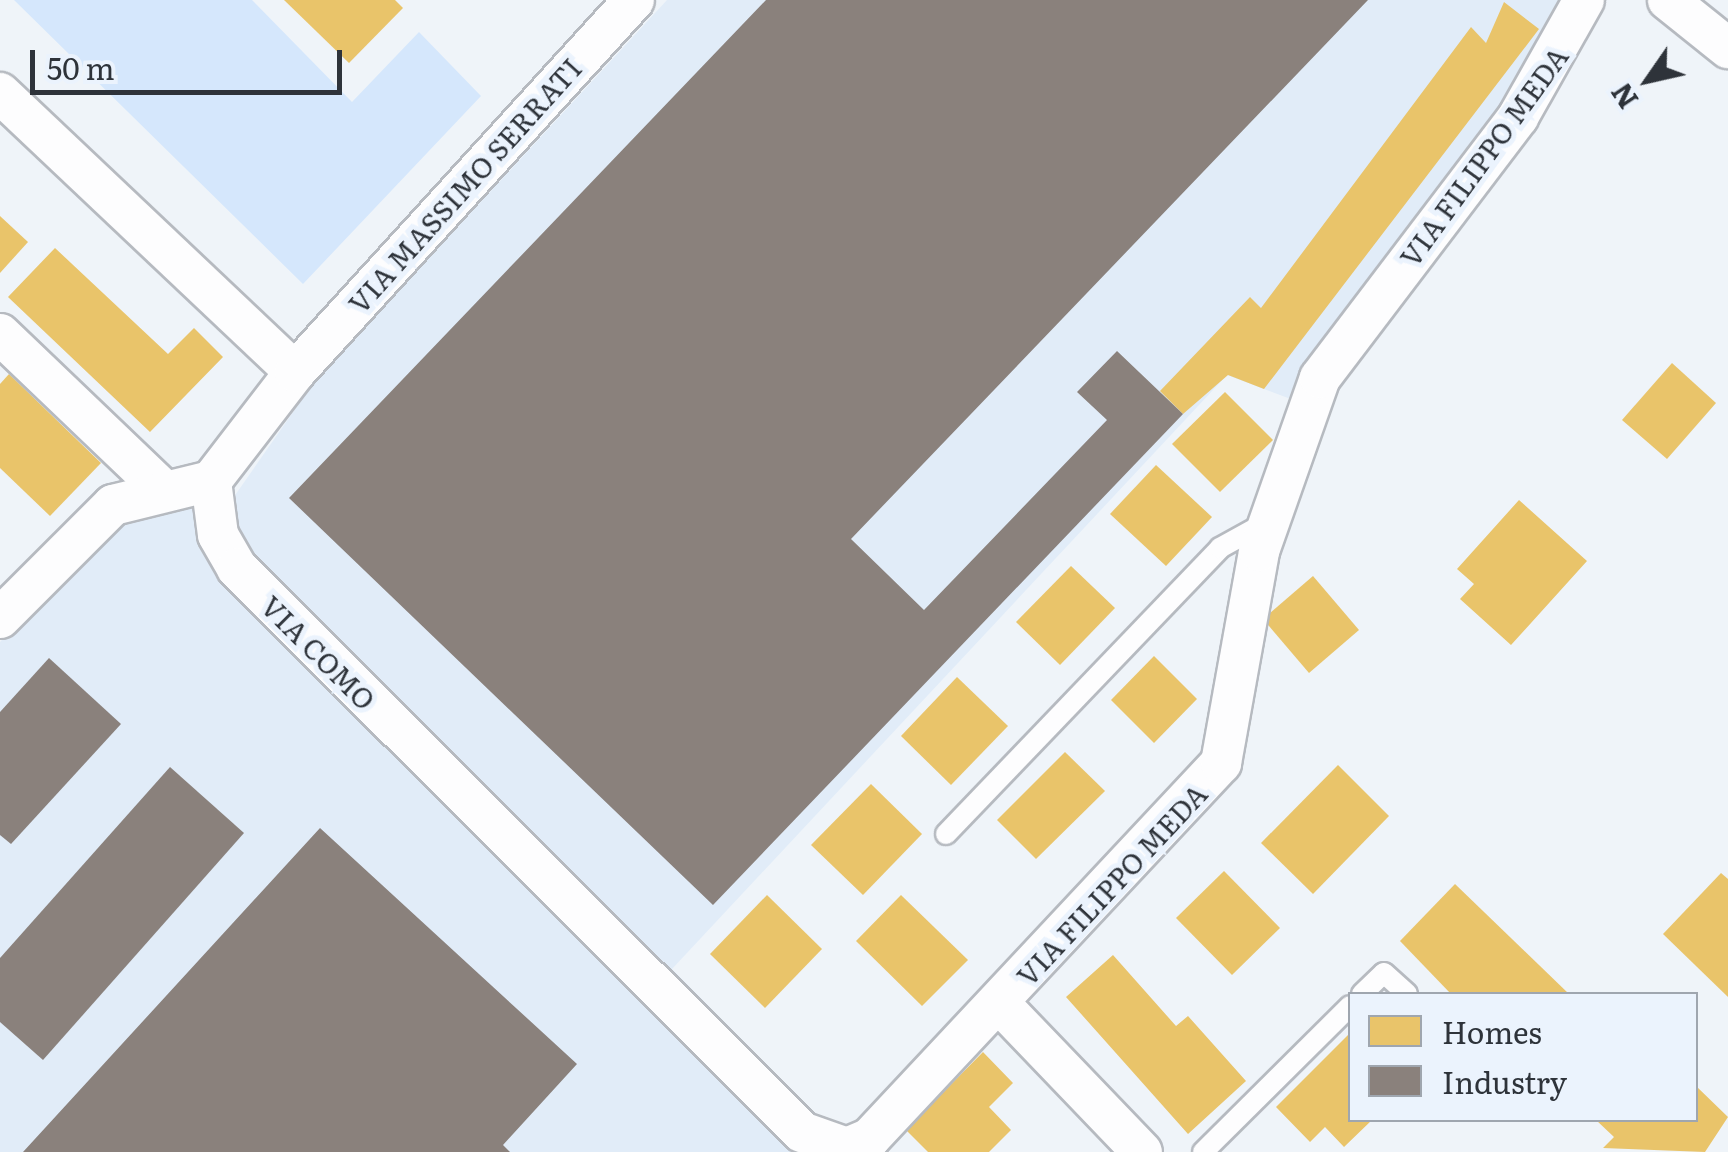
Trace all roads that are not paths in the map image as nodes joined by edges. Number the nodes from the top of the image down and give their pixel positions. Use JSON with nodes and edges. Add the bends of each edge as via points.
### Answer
{"nodes":[{"id":1,"x":634,"y":0,"type":"edge"},
{"id":2,"x":1584,"y":0,"type":"edge"},
{"id":3,"x":1668,"y":0,"type":"edge"},
{"id":4,"x":1728,"y":48,"type":"edge"},
{"id":5,"x":0,"y":93,"type":"edge"},
{"id":6,"x":0,"y":334,"type":"edge"},
{"id":7,"x":296,"y":372,"type":"junction"},
{"id":8,"x":212,"y":481,"type":"junction"},
{"id":9,"x":160,"y":487,"type":"junction"},
{"id":10,"x":1269,"y":522,"type":"junction"},
{"id":11,"x":0,"y":618,"type":"edge"},
{"id":12,"x":946,"y":834,"type":"dead end"},
{"id":13,"x":1364,"y":992,"type":"edge"},
{"id":14,"x":1405,"y":992,"type":"edge"},
{"id":15,"x":1000,"y":1004,"type":"junction"},
{"id":16,"x":1348,"y":1008,"type":"edge"},
{"id":17,"x":870,"y":1138,"type":"joint"},
{"id":18,"x":1142,"y":1152,"type":"edge"},
{"id":19,"x":1203,"y":1152,"type":"edge"}],
"edges":[{"from":1,"to":7,"type":"street","name":"VIA MASSIMO SERRATI"},
{"from":2,"to":10,"type":"street","name":"VIA FILIPPO MEDA","via":[[1518,117],[1320,378]]},
{"from":3,"to":4,"type":"street"},
{"from":5,"to":7,"type":"street"},
{"from":6,"to":9,"type":"street"},
{"from":7,"to":8,"type":"street"},
{"from":8,"to":9,"type":"street"},
{"from":8,"to":17,"type":"street","name":"VIA COMO","via":[[218,535],[260,594],[802,1132],[847,1148]]},
{"from":9,"to":11,"type":"street","via":[[97,517]]},
{"from":10,"to":12,"type":"lane","via":[[1220,548]]},
{"from":10,"to":15,"type":"street","name":"VIA FILIPPO MEDA","via":[[1220,762]]},
{"from":13,"to":14,"type":"lane","via":[[1384,973]]},
{"from":15,"to":17,"type":"street","name":"VIA FILIPPO MEDA"},
{"from":15,"to":18,"type":"street"},
{"from":16,"to":19,"type":"lane"}]}
